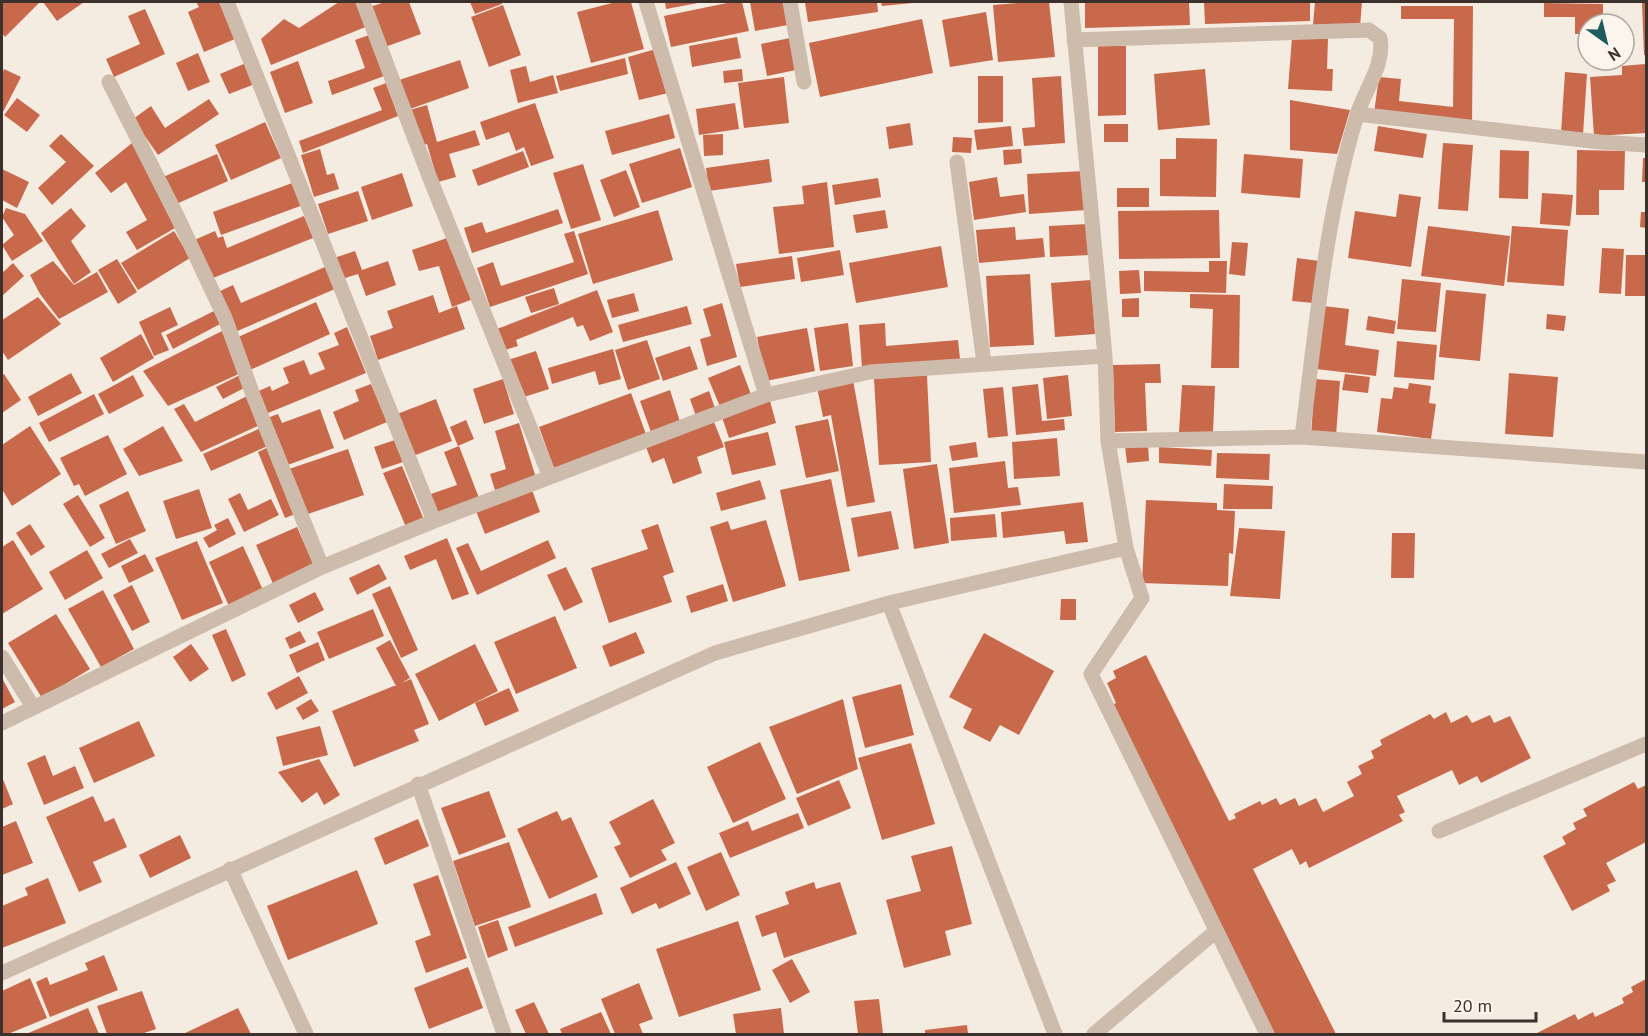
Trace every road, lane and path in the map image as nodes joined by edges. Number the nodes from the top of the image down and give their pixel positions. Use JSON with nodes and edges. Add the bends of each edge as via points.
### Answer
{"nodes":[{"id":1,"x":227,"y":2,"type":"edge"},
{"id":2,"x":363,"y":2,"type":"edge"},
{"id":3,"x":646,"y":2,"type":"edge"},
{"id":4,"x":790,"y":2,"type":"edge"},
{"id":5,"x":1071,"y":2,"type":"edge"},
{"id":6,"x":1074,"y":40,"type":"junction"},
{"id":7,"x":108,"y":82,"type":"dead end"},
{"id":8,"x":804,"y":82,"type":"dead end"},
{"id":9,"x":1358,"y":114,"type":"junction"},
{"id":10,"x":1647,"y":145,"type":"edge"},
{"id":11,"x":957,"y":162,"type":"dead end"},
{"id":12,"x":1105,"y":356,"type":"junction"},
{"id":13,"x":984,"y":363,"type":"junction"},
{"id":14,"x":766,"y":395,"type":"junction"},
{"id":15,"x":1302,"y":437,"type":"junction"},
{"id":16,"x":1108,"y":441,"type":"junction"},
{"id":17,"x":1647,"y":462,"type":"edge"},
{"id":18,"x":550,"y":477,"type":"junction"},
{"id":19,"x":434,"y":520,"type":"junction"},
{"id":20,"x":1126,"y":549,"type":"junction"},
{"id":21,"x":322,"y":567,"type":"junction"},
{"id":22,"x":889,"y":603,"type":"junction"},
{"id":23,"x":2,"y":657,"type":"edge"},
{"id":24,"x":33,"y":707,"type":"junction"},
{"id":25,"x":2,"y":723,"type":"edge"},
{"id":26,"x":1647,"y":744,"type":"edge"},
{"id":27,"x":418,"y":784,"type":"junction"},
{"id":28,"x":1439,"y":831,"type":"dead end"},
{"id":29,"x":230,"y":869,"type":"junction"},
{"id":30,"x":1215,"y":932,"type":"junction"},
{"id":31,"x":2,"y":973,"type":"edge"},
{"id":32,"x":306,"y":1035,"type":"edge"},
{"id":33,"x":504,"y":1035,"type":"edge"},
{"id":34,"x":1055,"y":1035,"type":"edge"},
{"id":35,"x":1094,"y":1035,"type":"edge"},
{"id":36,"x":1267,"y":1035,"type":"edge"}],
"edges":[{"from":1,"to":19,"type":"street"},
{"from":2,"to":18,"type":"street"},
{"from":3,"to":14,"type":"street"},
{"from":4,"to":8,"type":"street"},
{"from":5,"to":6,"type":"street"},
{"from":6,"to":9,"type":"street","via":[[1369,30],[1380,38],[1383,53]]},
{"from":6,"to":12,"type":"street"},
{"from":7,"to":21,"type":"street","via":[[225,318]]},
{"from":9,"to":10,"type":"street"},
{"from":9,"to":15,"type":"street","via":[[1327,242]]},
{"from":11,"to":13,"type":"street"},
{"from":12,"to":13,"type":"street"},
{"from":12,"to":16,"type":"street"},
{"from":13,"to":14,"type":"street","via":[[870,372]]},
{"from":14,"to":18,"type":"street"},
{"from":15,"to":16,"type":"street"},
{"from":15,"to":17,"type":"street"},
{"from":16,"to":20,"type":"street"},
{"from":18,"to":19,"type":"street"},
{"from":19,"to":21,"type":"street"},
{"from":20,"to":22,"type":"street"},
{"from":20,"to":30,"type":"street","via":[[1142,598],[1091,674]]},
{"from":21,"to":24,"type":"street"},
{"from":22,"to":27,"type":"street","via":[[715,653]]},
{"from":22,"to":34,"type":"street"},
{"from":23,"to":24,"type":"street"},
{"from":24,"to":25,"type":"street"},
{"from":26,"to":28,"type":"street"},
{"from":27,"to":29,"type":"street"},
{"from":27,"to":33,"type":"street"},
{"from":29,"to":31,"type":"street"},
{"from":29,"to":32,"type":"street"},
{"from":30,"to":35,"type":"street"},
{"from":30,"to":36,"type":"street"}]}
